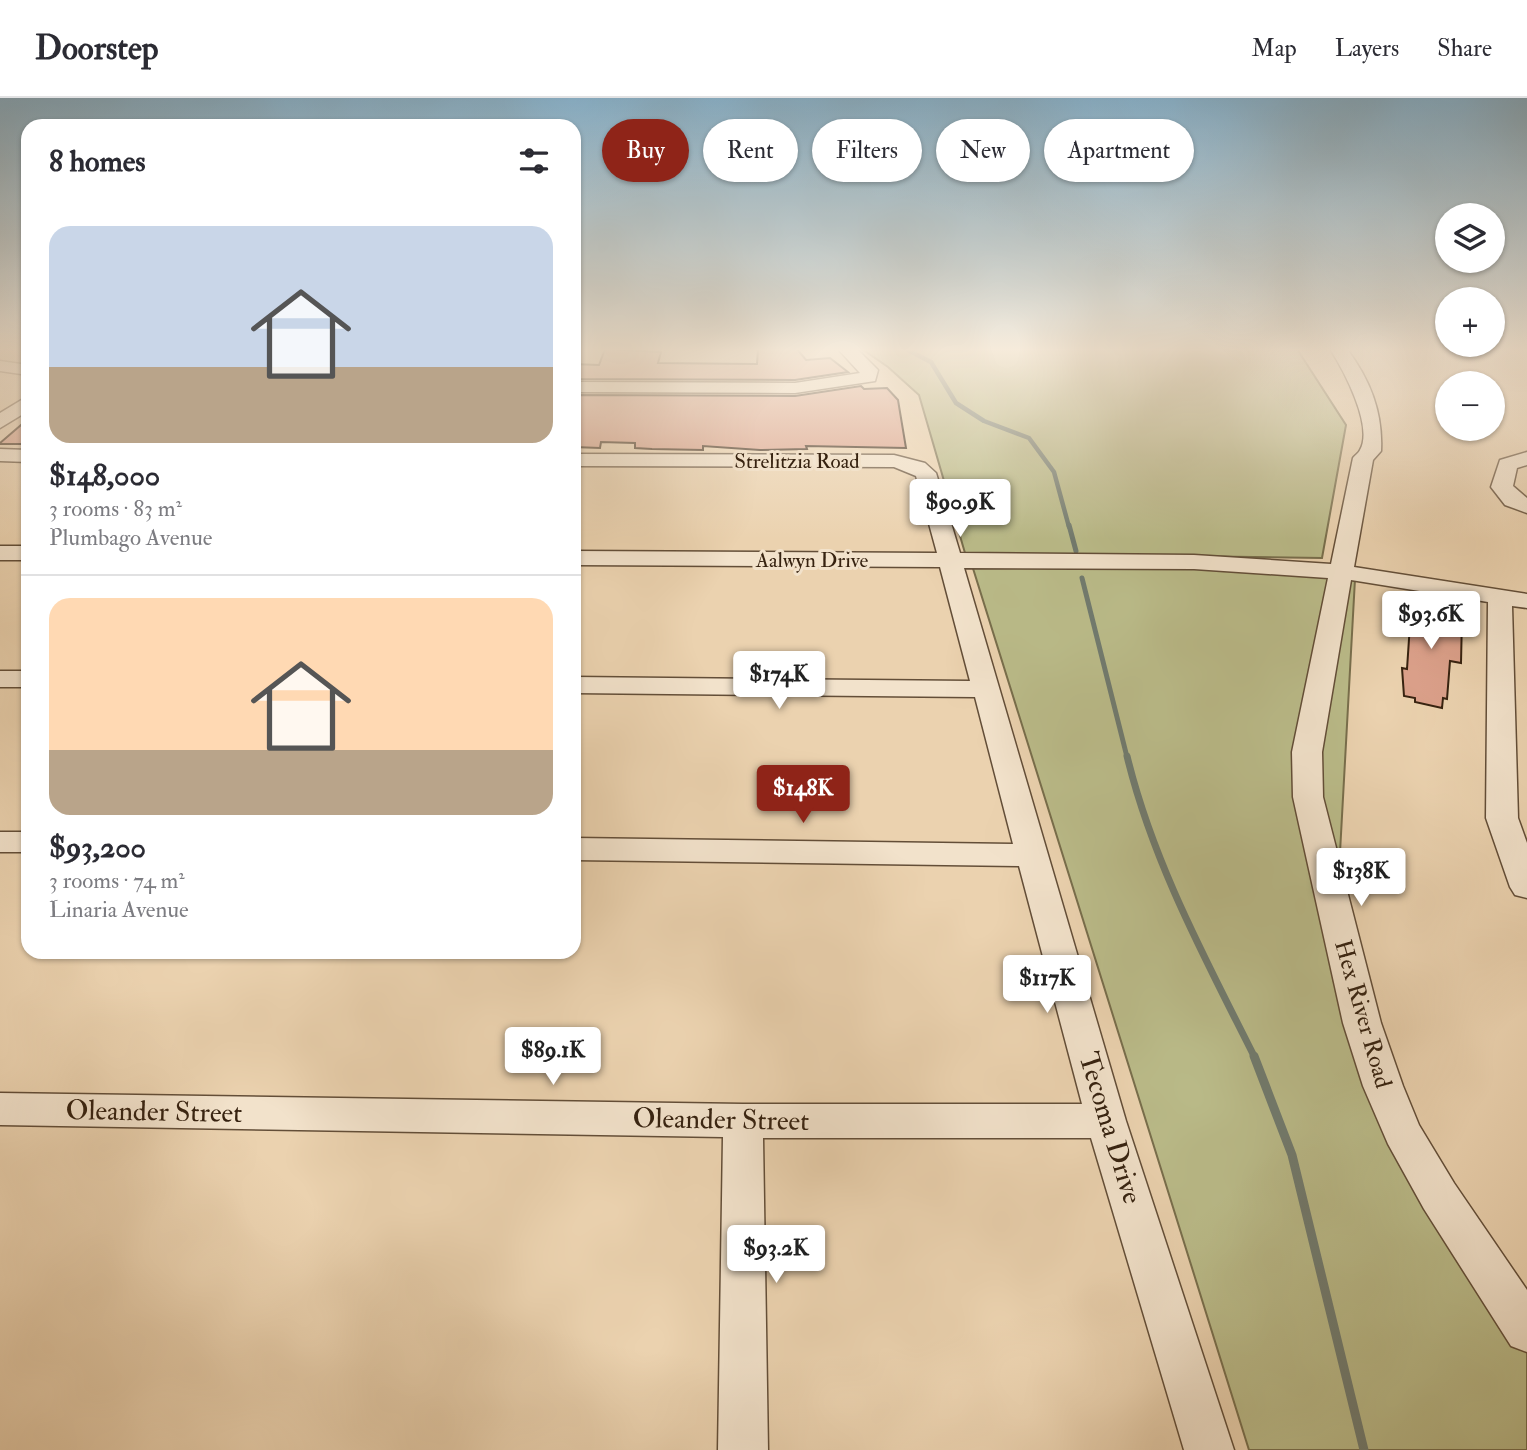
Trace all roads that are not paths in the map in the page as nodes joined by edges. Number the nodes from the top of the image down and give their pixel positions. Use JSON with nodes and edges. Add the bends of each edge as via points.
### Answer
{"nodes":[{"id":1,"x":1350,"y":412,"type":"edge"},
{"id":2,"x":1369,"y":412,"type":"edge"},
{"id":3,"x":0,"y":455,"type":"edge"},
{"id":4,"x":21,"y":456,"type":"edge"},
{"id":5,"x":1363,"y":458,"type":"junction"},
{"id":6,"x":1527,"y":458,"type":"edge"},
{"id":7,"x":581,"y":460,"type":"edge"},
{"id":8,"x":1527,"y":506,"type":"edge"},
{"id":9,"x":0,"y":552,"type":"edge"},
{"id":10,"x":21,"y":553,"type":"edge"},
{"id":11,"x":581,"y":558,"type":"edge"},
{"id":12,"x":953,"y":561,"type":"junction"},
{"id":13,"x":1343,"y":572,"type":"junction"},
{"id":14,"x":1513,"y":599,"type":"edge"},
{"id":15,"x":0,"y":679,"type":"edge"},
{"id":16,"x":21,"y":679,"type":"edge"},
{"id":17,"x":581,"y":685,"type":"edge"},
{"id":18,"x":985,"y":689,"type":"junction"},
{"id":19,"x":1514,"y":710,"type":"edge"},
{"id":20,"x":0,"y":842,"type":"edge"},
{"id":21,"x":21,"y":842,"type":"edge"},
{"id":22,"x":581,"y":849,"type":"edge"},
{"id":23,"x":1032,"y":855,"type":"junction"},
{"id":24,"x":1527,"y":887,"type":"edge"},
{"id":25,"x":0,"y":1109,"type":"edge"},
{"id":26,"x":743,"y":1121,"type":"junction"},
{"id":27,"x":1106,"y":1121,"type":"junction"},
{"id":28,"x":1527,"y":1330,"type":"edge"},
{"id":29,"x":743,"y":1450,"type":"edge"},
{"id":30,"x":1209,"y":1450,"type":"edge"}],
"edges":[{"from":1,"to":5,"type":"street","name":"Hex River Road","via":[[1356,448]]},
{"from":2,"to":5,"type":"street","name":"Hex River Road","via":[[1371,452]]},
{"from":3,"to":4,"type":"street"},
{"from":5,"to":13,"type":"street","name":"Hex River Road"},
{"from":6,"to":8,"type":"street","via":[[1507,464],[1502,481],[1505,494]]},
{"from":7,"to":12,"type":"street","name":"Strelitzia Road","via":[[911,464],[922,469],[929,480]]},
{"from":9,"to":10,"type":"street"},
{"from":11,"to":12,"type":"street","name":"Aalwyn Drive"},
{"from":12,"to":13,"type":"street","name":"Aalwyn Drive","via":[[1194,562]]},
{"from":12,"to":18,"type":"street","name":"Tecoma Drive"},
{"from":13,"to":14,"type":"street","name":"Aalwyn Drive"},
{"from":13,"to":28,"type":"street","name":"Hex River Road","via":[[1307,752],[1308,797],[1319,854],[1362,1023],[1402,1132]]},
{"from":14,"to":19,"type":"street"},
{"from":15,"to":16,"type":"street"},
{"from":17,"to":18,"type":"street"},
{"from":18,"to":23,"type":"street","name":"Tecoma Drive"},
{"from":19,"to":24,"type":"street","via":[[1502,818]]},
{"from":20,"to":21,"type":"street"},
{"from":22,"to":23,"type":"street"},
{"from":23,"to":27,"type":"street","name":"Tecoma Drive"},
{"from":25,"to":26,"type":"street","name":"Oleander Street"},
{"from":26,"to":27,"type":"street","name":"Oleander Street"},
{"from":26,"to":29,"type":"street"},
{"from":27,"to":30,"type":"street","name":"Tecoma Drive"}]}
